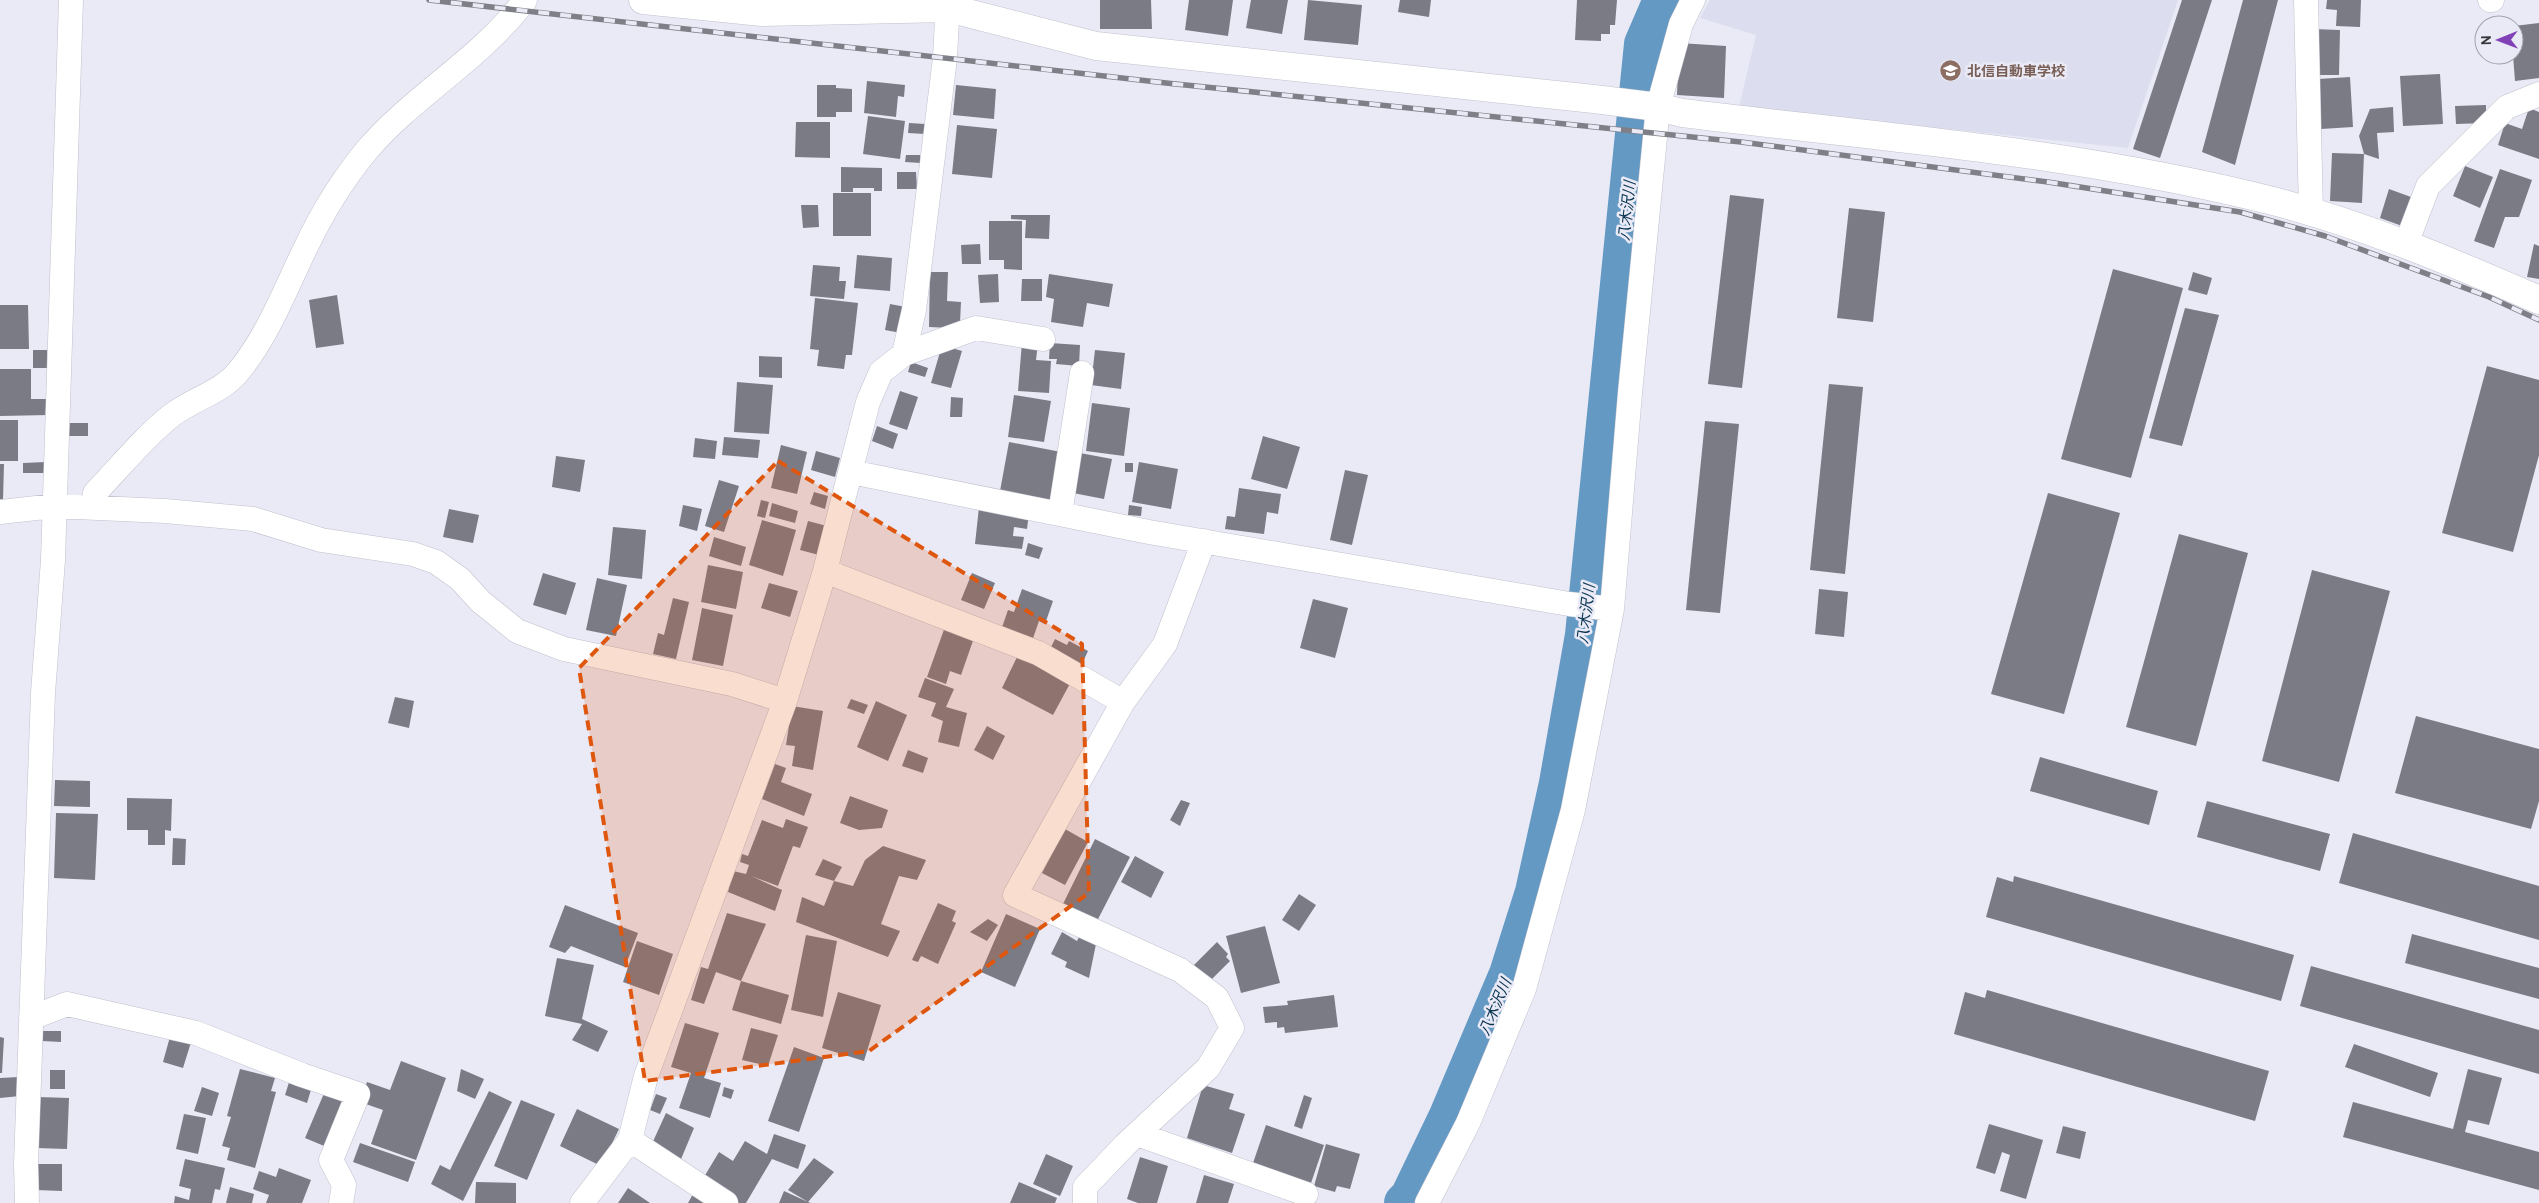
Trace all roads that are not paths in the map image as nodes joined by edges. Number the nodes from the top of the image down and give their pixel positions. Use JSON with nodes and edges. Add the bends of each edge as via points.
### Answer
{"nodes":[{"id":1,"x":71,"y":0,"type":"edge"},
{"id":2,"x":526,"y":0,"type":"edge"},
{"id":3,"x":643,"y":0,"type":"edge"},
{"id":4,"x":1693,"y":0,"type":"edge"},
{"id":5,"x":2306,"y":0,"type":"edge"},
{"id":6,"x":948,"y":4,"type":"edge"},
{"id":7,"x":736,"y":5,"type":"edge"},
{"id":8,"x":2539,"y":94,"type":"edge"},
{"id":9,"x":1658,"y":107,"type":"junction"},
{"id":10,"x":2311,"y":213,"type":"junction"},
{"id":11,"x":2406,"y":244,"type":"junction"},
{"id":12,"x":2539,"y":300,"type":"edge"},
{"id":13,"x":1043,"y":339,"type":"dead end"},
{"id":14,"x":904,"y":354,"type":"junction"},
{"id":15,"x":1082,"y":373,"type":"dead end"},
{"id":16,"x":852,"y":472,"type":"junction"},
{"id":17,"x":54,"y":506,"type":"junction"},
{"id":18,"x":95,"y":508,"type":"junction"},
{"id":19,"x":0,"y":512,"type":"edge"},
{"id":20,"x":1060,"y":514,"type":"junction"},
{"id":21,"x":1204,"y":541,"type":"junction"},
{"id":22,"x":824,"y":571,"type":"junction"},
{"id":23,"x":1607,"y":608,"type":"junction"},
{"id":24,"x":785,"y":701,"type":"junction"},
{"id":25,"x":1123,"y":702,"type":"junction"},
{"id":26,"x":31,"y":1018,"type":"junction"},
{"id":27,"x":1137,"y":1134,"type":"junction"},
{"id":28,"x":630,"y":1140,"type":"junction"},
{"id":29,"x":1306,"y":1194,"type":"dead end"},
{"id":30,"x":27,"y":1203,"type":"edge"},
{"id":31,"x":341,"y":1203,"type":"edge"},
{"id":32,"x":582,"y":1203,"type":"edge"},
{"id":33,"x":726,"y":1203,"type":"edge"},
{"id":34,"x":1085,"y":1203,"type":"edge"},
{"id":35,"x":1427,"y":1203,"type":"edge"}],
"edges":[{"from":1,"to":17,"type":"street"},
{"from":2,"to":18,"type":"street","via":[[496,34],[454,73],[386,128],[358,162],[317,226],[279,305],[237,373],[163,422],[95,493]]},
{"from":3,"to":7,"type":"street"},
{"from":4,"to":9,"type":"street","via":[[1681,24]]},
{"from":5,"to":10,"type":"street"},
{"from":6,"to":7,"type":"street","via":[[762,12]]},
{"from":6,"to":9,"type":"street","via":[[1096,46]]},
{"from":6,"to":14,"type":"street","via":[[945,58],[914,310]]},
{"from":8,"to":11,"type":"street","via":[[2507,107],[2428,186]]},
{"from":9,"to":10,"type":"street","via":[[1682,113],[2146,172]]},
{"from":9,"to":23,"type":"street"},
{"from":10,"to":11,"type":"street"},
{"from":11,"to":12,"type":"street"},
{"from":13,"to":14,"type":"street","via":[[976,328]]},
{"from":14,"to":16,"type":"street","via":[[881,372],[868,402]]},
{"from":15,"to":20,"type":"street"},
{"from":16,"to":20,"type":"street"},
{"from":16,"to":22,"type":"street"},
{"from":17,"to":18,"type":"street"},
{"from":17,"to":19,"type":"street"},
{"from":17,"to":26,"type":"street","via":[[43,692]]},
{"from":18,"to":24,"type":"street","via":[[253,519],[322,540],[413,554],[436,562],[460,579],[480,601],[517,631],[564,649],[732,684]]},
{"from":20,"to":21,"type":"street"},
{"from":21,"to":23,"type":"street"},
{"from":21,"to":25,"type":"street","via":[[1165,644]]},
{"from":22,"to":24,"type":"street"},
{"from":22,"to":25,"type":"street","via":[[1038,653]]},
{"from":23,"to":35,"type":"street","via":[[1573,810],[1524,989],[1468,1123]]},
{"from":24,"to":28,"type":"street","via":[[646,1076]]},
{"from":25,"to":27,"type":"street","via":[[1015,895],[1180,970],[1217,998],[1232,1028],[1208,1068]]},
{"from":26,"to":30,"type":"street"},
{"from":26,"to":31,"type":"street","via":[[67,1004],[196,1033],[358,1094],[331,1160],[344,1186]]},
{"from":27,"to":29,"type":"street"},
{"from":27,"to":34,"type":"street","via":[[1085,1188]]},
{"from":28,"to":32,"type":"street"},
{"from":28,"to":33,"type":"street"}]}
